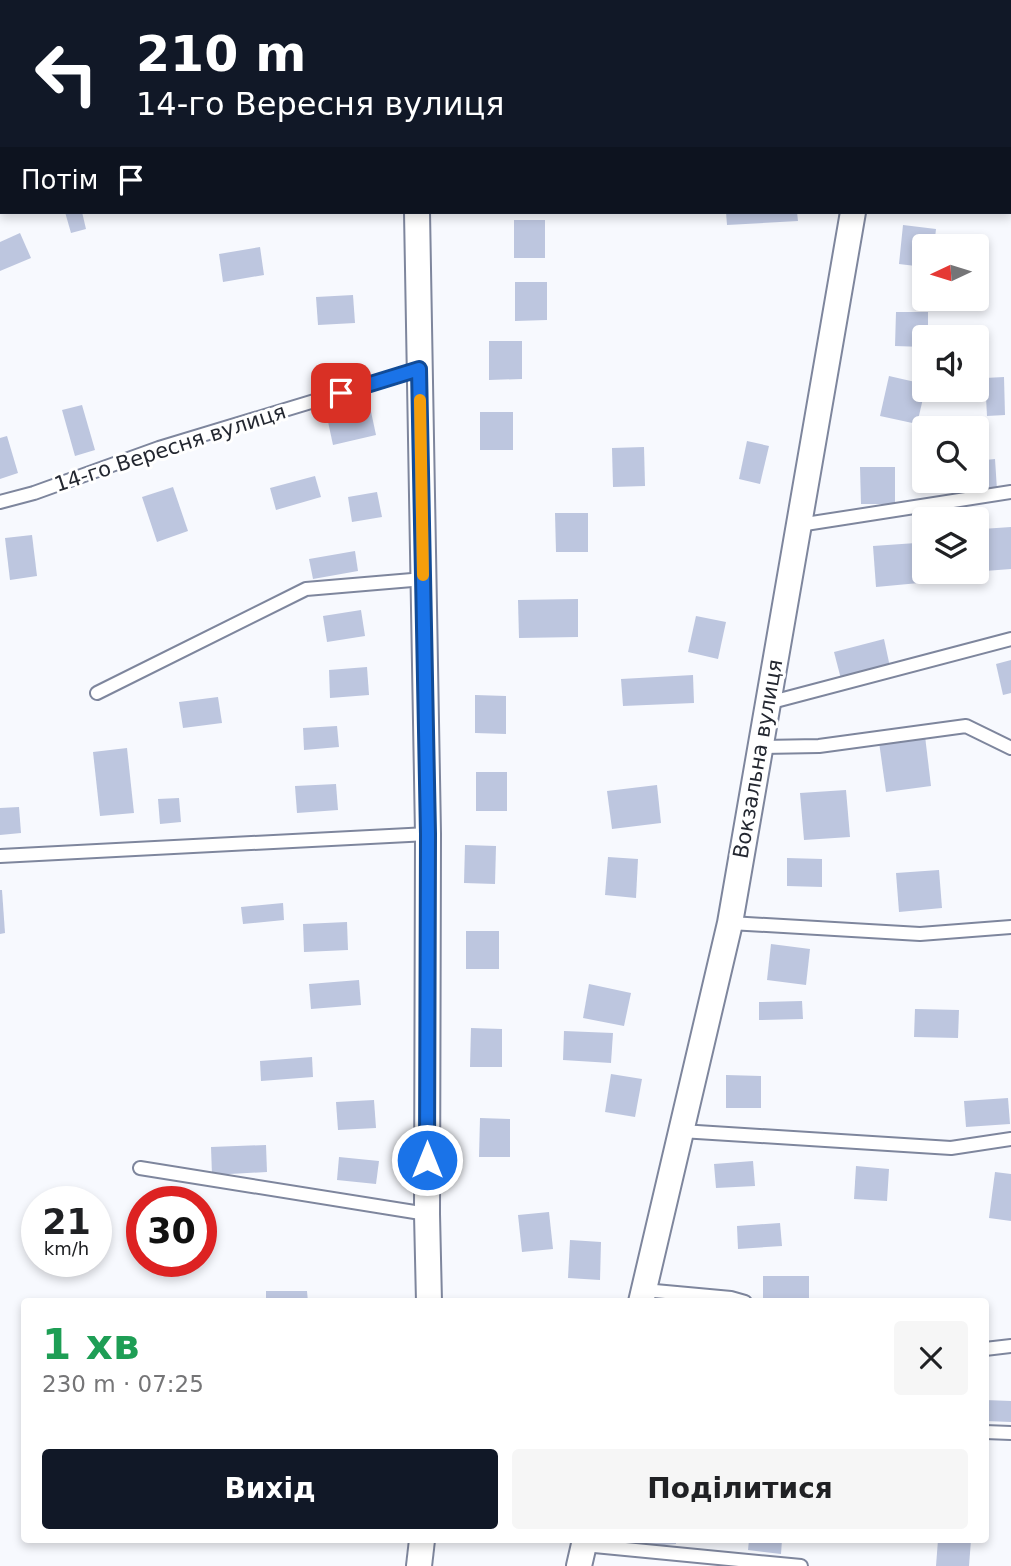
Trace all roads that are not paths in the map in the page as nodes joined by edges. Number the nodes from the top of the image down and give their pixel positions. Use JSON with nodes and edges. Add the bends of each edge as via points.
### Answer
{"nodes":[{"id":1,"x":417,"y":214,"type":"edge"},
{"id":2,"x":853,"y":214,"type":"edge"},
{"id":3,"x":419,"y":369,"type":"junction"},
{"id":4,"x":1011,"y":492,"type":"edge"},
{"id":5,"x":0,"y":502,"type":"edge"},
{"id":6,"x":799,"y":525,"type":"junction"},
{"id":7,"x":424,"y":579,"type":"junction"},
{"id":8,"x":1011,"y":639,"type":"edge"},
{"id":9,"x":97,"y":693,"type":"dead end"},
{"id":10,"x":768,"y":703,"type":"junction"},
{"id":11,"x":760,"y":747,"type":"junction"},
{"id":12,"x":1011,"y":748,"type":"edge"},
{"id":13,"x":428,"y":834,"type":"junction"},
{"id":14,"x":0,"y":856,"type":"edge"},
{"id":15,"x":730,"y":923,"type":"junction"},
{"id":16,"x":1011,"y":927,"type":"edge"},
{"id":17,"x":681,"y":1131,"type":"junction"},
{"id":18,"x":1011,"y":1139,"type":"edge"},
{"id":19,"x":140,"y":1168,"type":"dead end"},
{"id":20,"x":427,"y":1214,"type":"junction"},
{"id":21,"x":642,"y":1296,"type":"edge"},
{"id":22,"x":429,"y":1298,"type":"edge"},
{"id":23,"x":731,"y":1298,"type":"edge"},
{"id":24,"x":1011,"y":1346,"type":"edge"},
{"id":25,"x":989,"y":1349,"type":"edge"},
{"id":26,"x":989,"y":1432,"type":"edge"},
{"id":27,"x":1011,"y":1433,"type":"edge"},
{"id":28,"x":422,"y":1543,"type":"edge"},
{"id":29,"x":583,"y":1550,"type":"edge"},
{"id":30,"x":419,"y":1566,"type":"edge"},
{"id":31,"x":800,"y":1566,"type":"edge"}],
"edges":[{"from":1,"to":3,"type":"street"},
{"from":2,"to":6,"type":"street","name":"Вокзальна вулиця"},
{"from":3,"to":5,"type":"lane","name":"14-го Вересня вулиця"},
{"from":3,"to":7,"type":"street"},
{"from":4,"to":6,"type":"lane"},
{"from":6,"to":10,"type":"street","name":"Вокзальна вулиця"},
{"from":7,"to":9,"type":"lane","via":[[306,589]]},
{"from":7,"to":13,"type":"street"},
{"from":8,"to":10,"type":"lane"},
{"from":10,"to":11,"type":"street","name":"Вокзальна вулиця"},
{"from":11,"to":12,"type":"lane","via":[[819,746],[966,726]]},
{"from":11,"to":15,"type":"street","name":"Вокзальна вулиця"},
{"from":13,"to":14,"type":"lane"},
{"from":13,"to":20,"type":"street"},
{"from":15,"to":16,"type":"lane","via":[[920,934]]},
{"from":15,"to":17,"type":"street","name":"Вокзальна вулиця"},
{"from":17,"to":18,"type":"lane","via":[[951,1148]]},
{"from":17,"to":21,"type":"street","name":"Вокзальна вулиця"},
{"from":19,"to":20,"type":"lane"},
{"from":20,"to":22,"type":"street"},
{"from":21,"to":23,"type":"lane"},
{"from":24,"to":25,"type":"lane"},
{"from":26,"to":27,"type":"lane"},
{"from":28,"to":30,"type":"street"},
{"from":29,"to":31,"type":"lane"}]}
